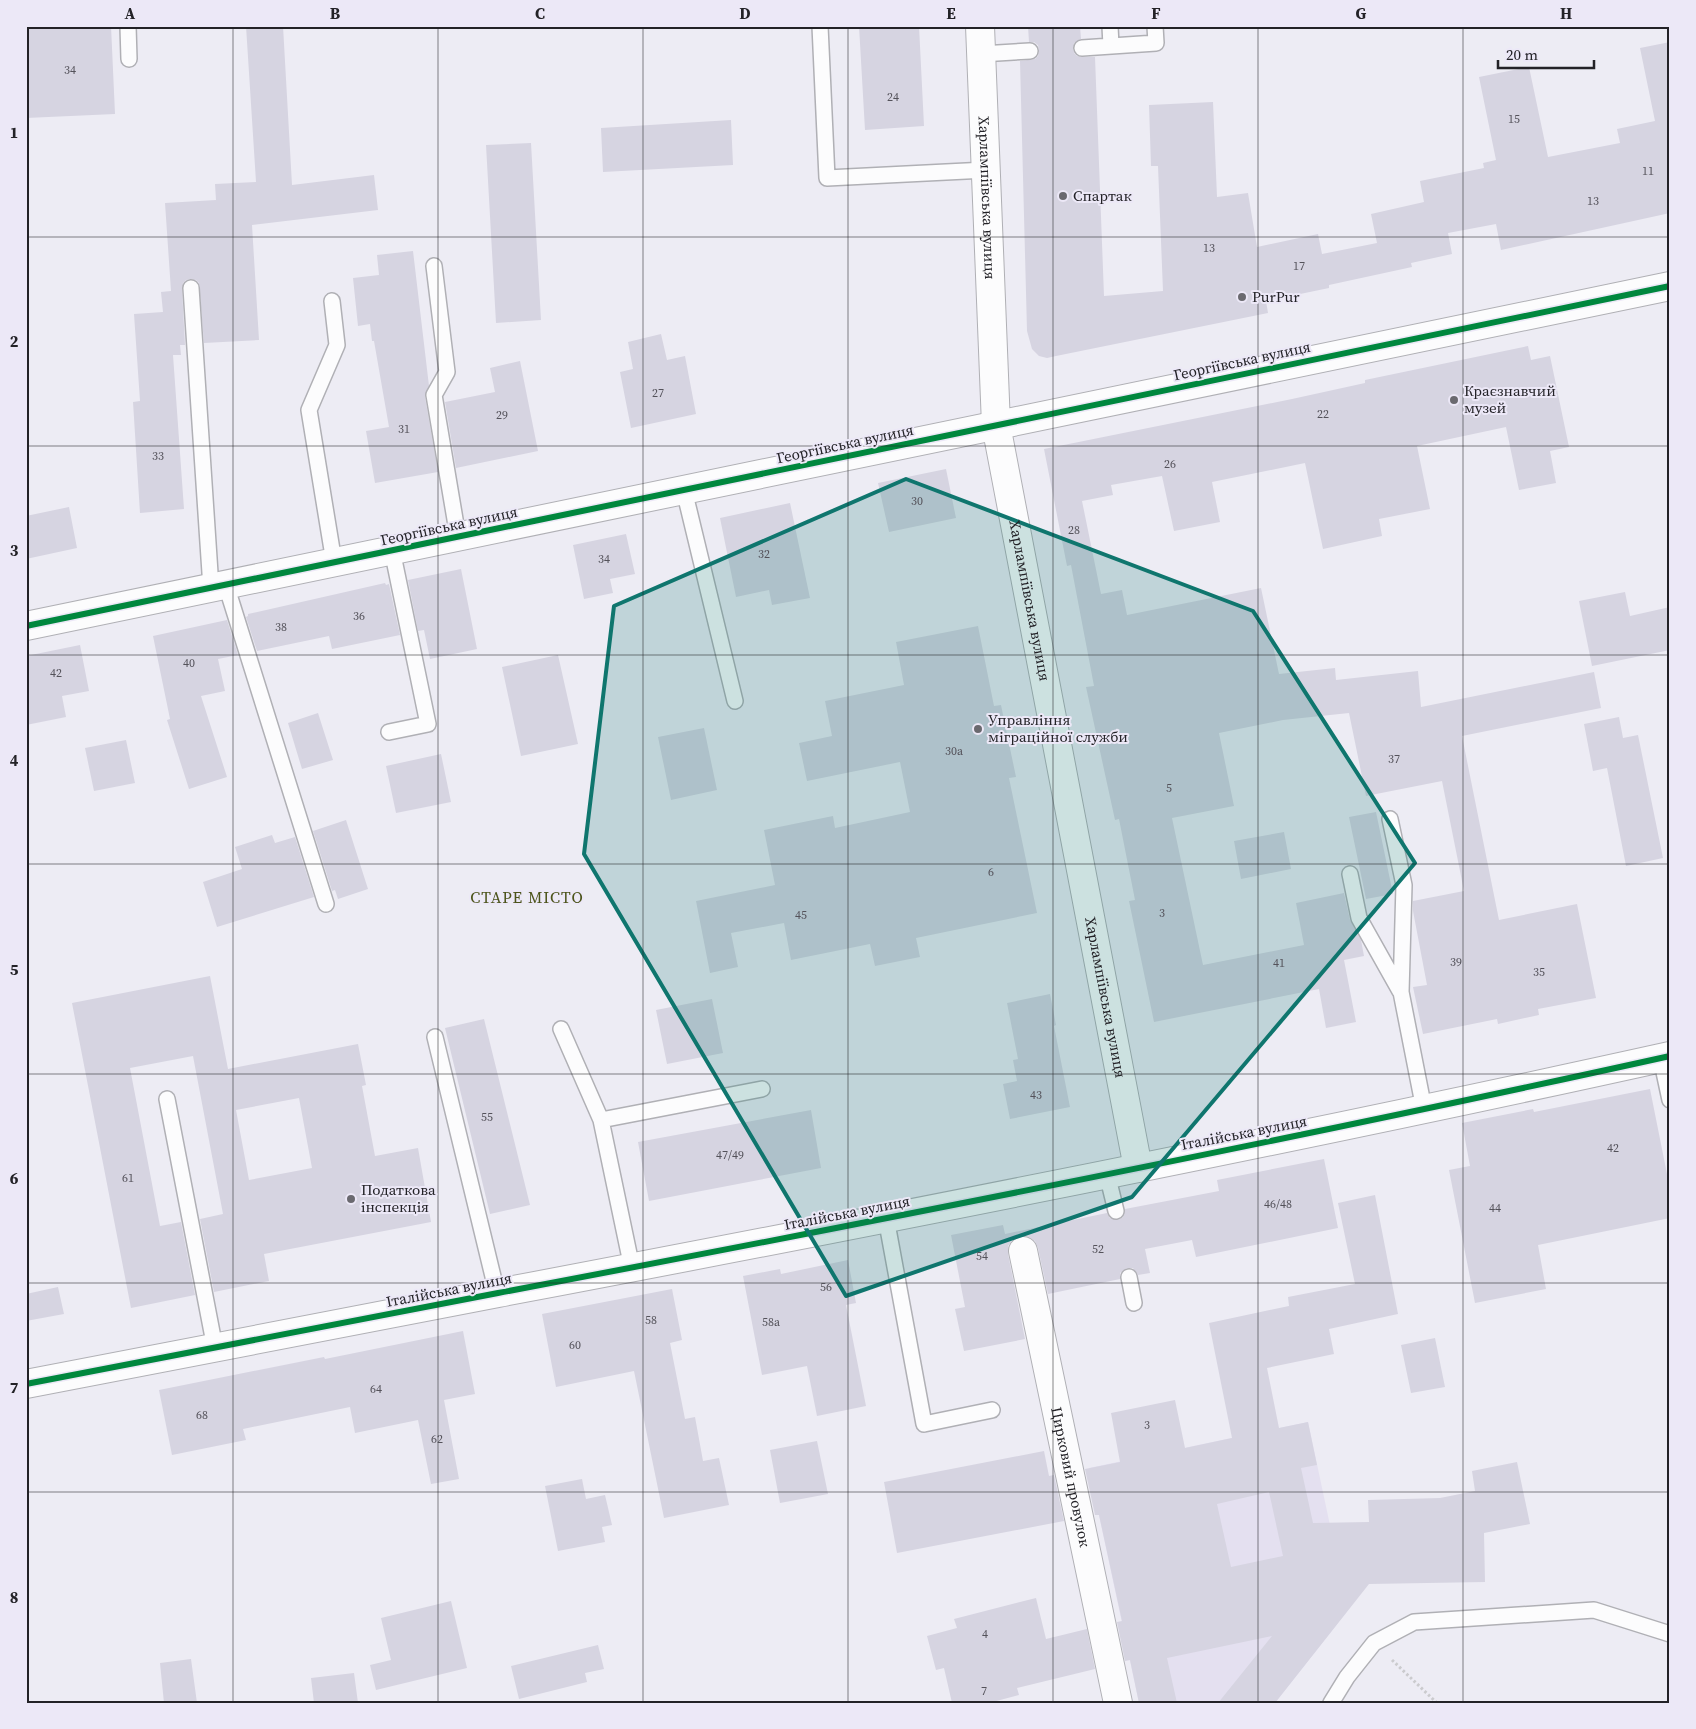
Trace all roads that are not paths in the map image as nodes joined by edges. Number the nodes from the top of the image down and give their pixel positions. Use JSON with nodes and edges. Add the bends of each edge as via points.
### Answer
{"nodes":[{"id":1,"x":128,"y":26,"type":"edge"},
{"id":2,"x":820,"y":26,"type":"edge"},
{"id":3,"x":980,"y":26,"type":"edge"},
{"id":4,"x":1110,"y":26,"type":"edge"},
{"id":5,"x":1155,"y":26,"type":"edge"},
{"id":6,"x":1112,"y":46,"type":"junction"},
{"id":7,"x":1082,"y":48,"type":"dead end"},
{"id":8,"x":1030,"y":51,"type":"dead end"},
{"id":9,"x":981,"y":54,"type":"junction"},
{"id":10,"x":130,"y":59,"type":"dead end"},
{"id":11,"x":986,"y":170,"type":"junction"},
{"id":12,"x":434,"y":266,"type":"dead end"},
{"id":13,"x":1670,"y":286,"type":"edge"},
{"id":14,"x":190,"y":288,"type":"dead end"},
{"id":15,"x":332,"y":300,"type":"dead end"},
{"id":16,"x":996,"y":425,"type":"junction"},
{"id":17,"x":684,"y":490,"type":"junction"},
{"id":18,"x":458,"y":537,"type":"junction"},
{"id":19,"x":392,"y":550,"type":"junction"},
{"id":20,"x":334,"y":562,"type":"junction"},
{"id":21,"x":218,"y":586,"type":"junction"},
{"id":22,"x":26,"y":626,"type":"edge"},
{"id":23,"x":735,"y":702,"type":"dead end"},
{"id":24,"x":388,"y":732,"type":"dead end"},
{"id":25,"x":1390,"y":819,"type":"dead end"},
{"id":26,"x":1350,"y":874,"type":"dead end"},
{"id":27,"x":326,"y":904,"type":"dead end"},
{"id":28,"x":1400,"y":992,"type":"junction"},
{"id":29,"x":561,"y":1029,"type":"dead end"},
{"id":30,"x":435,"y":1037,"type":"dead end"},
{"id":31,"x":1666,"y":1057,"type":"edge"},
{"id":32,"x":762,"y":1089,"type":"dead end"},
{"id":33,"x":167,"y":1099,"type":"dead end"},
{"id":34,"x":1670,"y":1100,"type":"edge"},
{"id":35,"x":1424,"y":1109,"type":"junction"},
{"id":36,"x":601,"y":1120,"type":"junction"},
{"id":37,"x":1138,"y":1168,"type":"junction"},
{"id":38,"x":1107,"y":1174,"type":"junction"},
{"id":39,"x":1116,"y":1211,"type":"dead end"},
{"id":40,"x":886,"y":1218,"type":"junction"},
{"id":41,"x":1023,"y":1251,"type":"dead end"},
{"id":42,"x":632,"y":1268,"type":"junction"},
{"id":43,"x":1129,"y":1277,"type":"dead end"},
{"id":44,"x":497,"y":1293,"type":"junction"},
{"id":45,"x":1134,"y":1303,"type":"dead end"},
{"id":46,"x":215,"y":1348,"type":"junction"},
{"id":47,"x":26,"y":1384,"type":"edge"},
{"id":48,"x":992,"y":1410,"type":"dead end"},
{"id":49,"x":1670,"y":1634,"type":"edge"},
{"id":50,"x":1118,"y":1703,"type":"edge"},
{"id":51,"x":1331,"y":1703,"type":"edge"}],
"edges":[{"from":1,"to":10,"type":"lane"},
{"from":2,"to":11,"type":"lane","via":[[827,178]]},
{"from":3,"to":9,"type":"street","name":"Харлампіївська вулиця"},
{"from":4,"to":6,"type":"lane"},
{"from":5,"to":6,"type":"lane","via":[[1156,44]]},
{"from":6,"to":7,"type":"lane"},
{"from":8,"to":9,"type":"lane"},
{"from":9,"to":11,"type":"street","name":"Харлампіївська вулиця"},
{"from":11,"to":16,"type":"street","name":"Харлампіївська вулиця"},
{"from":12,"to":18,"type":"lane","via":[[447,372],[434,395]]},
{"from":13,"to":16,"type":"street","name":"Георгіївська вулиця"},
{"from":14,"to":21,"type":"lane"},
{"from":15,"to":20,"type":"lane","via":[[337,345],[309,410]]},
{"from":16,"to":17,"type":"street","name":"Георгіївська вулиця"},
{"from":16,"to":37,"type":"street","name":"Харлампіївська вулиця"},
{"from":17,"to":18,"type":"street","name":"Георгіївська вулиця"},
{"from":17,"to":23,"type":"lane"},
{"from":18,"to":19,"type":"street","name":"Георгіївська вулиця"},
{"from":19,"to":20,"type":"street","name":"Георгіївська вулиця"},
{"from":19,"to":24,"type":"lane","via":[[428,724]]},
{"from":20,"to":21,"type":"street","name":"Георгіївська вулиця"},
{"from":21,"to":22,"type":"street","name":"Георгіївська вулиця"},
{"from":21,"to":27,"type":"lane"},
{"from":25,"to":28,"type":"lane","via":[[1404,885]]},
{"from":26,"to":28,"type":"lane","via":[[1359,918]]},
{"from":28,"to":35,"type":"lane"},
{"from":29,"to":36,"type":"lane"},
{"from":30,"to":44,"type":"lane"},
{"from":31,"to":34,"type":"lane"},
{"from":31,"to":35,"type":"street","name":"Італійська вулиця"},
{"from":32,"to":36,"type":"lane"},
{"from":33,"to":46,"type":"lane"},
{"from":35,"to":37,"type":"street","name":"Італійська вулиця"},
{"from":36,"to":42,"type":"lane"},
{"from":37,"to":38,"type":"street","name":"Італійська вулиця"},
{"from":38,"to":39,"type":"lane"},
{"from":38,"to":40,"type":"street","name":"Італійська вулиця"},
{"from":40,"to":42,"type":"street","name":"Італійська вулиця"},
{"from":40,"to":48,"type":"lane","via":[[924,1424]]},
{"from":41,"to":50,"type":"street","name":"Цирковий провулок"},
{"from":42,"to":44,"type":"street","name":"Італійська вулиця"},
{"from":43,"to":45,"type":"lane"},
{"from":44,"to":46,"type":"street","name":"Італійська вулиця"},
{"from":46,"to":47,"type":"street","name":"Італійська вулиця"},
{"from":49,"to":51,"type":"lane","via":[[1594,1610],[1414,1622],[1374,1643],[1347,1676]]}]}
